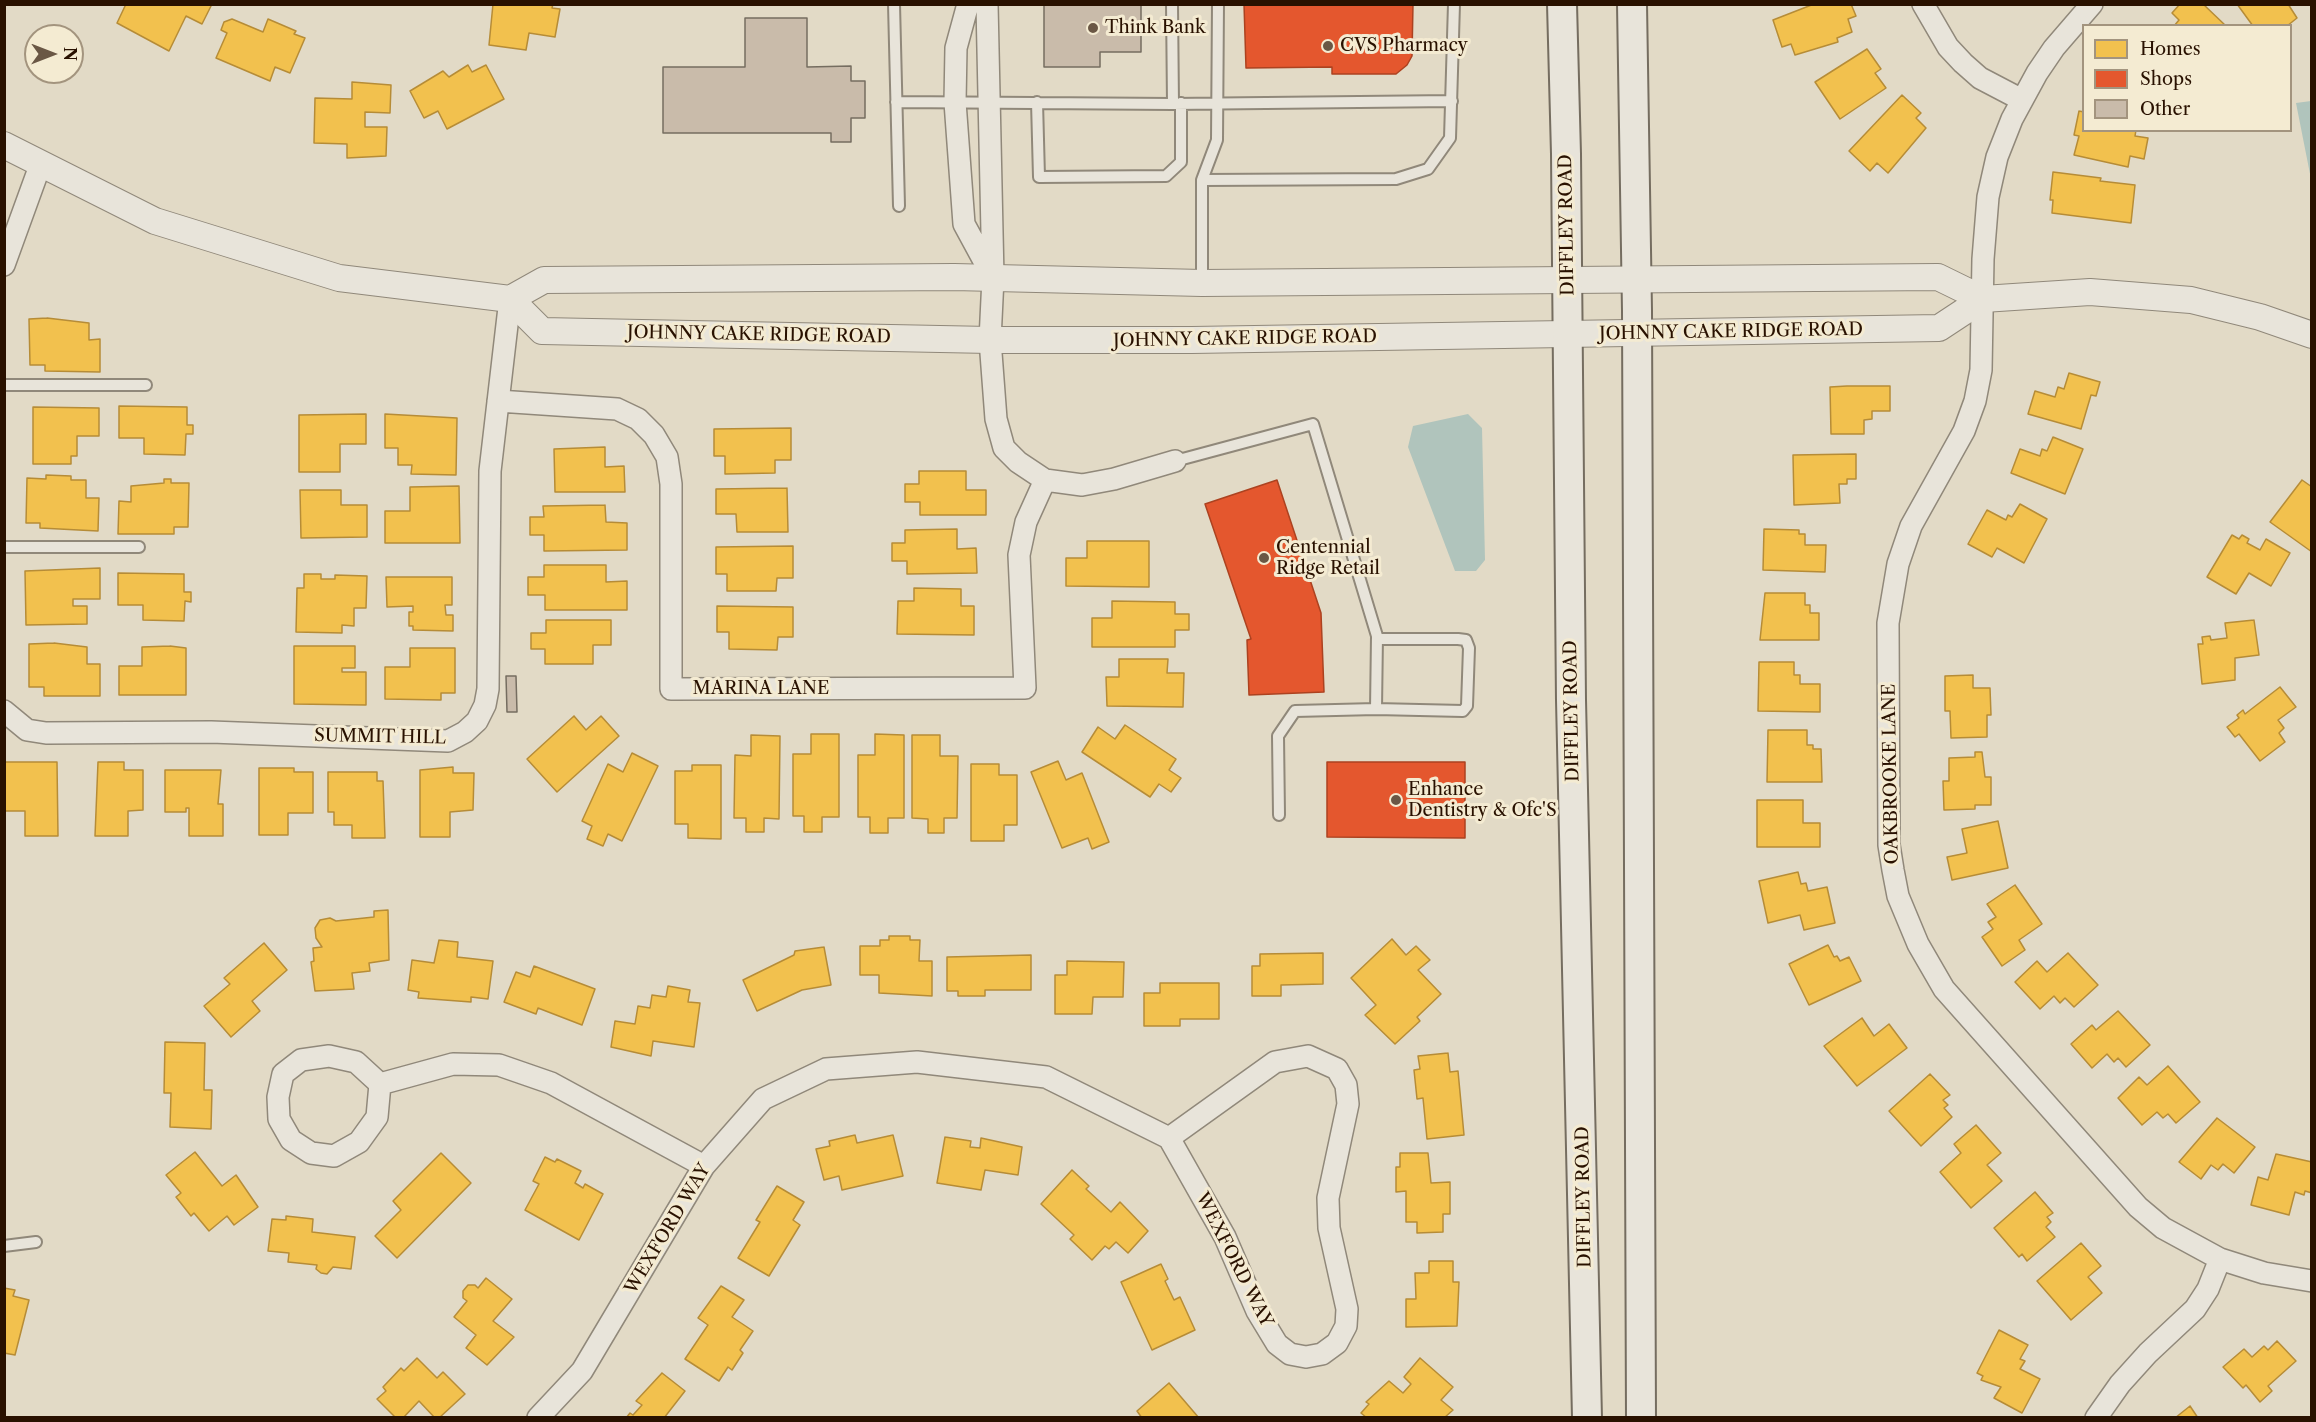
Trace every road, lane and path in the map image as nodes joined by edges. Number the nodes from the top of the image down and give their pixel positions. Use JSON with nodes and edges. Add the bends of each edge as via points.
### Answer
{"nodes":[{"id":1,"x":894,"y":4,"type":"edge"},
{"id":2,"x":968,"y":4,"type":"edge"},
{"id":3,"x":987,"y":4,"type":"edge"},
{"id":4,"x":1172,"y":4,"type":"edge"},
{"id":5,"x":1218,"y":4,"type":"edge"},
{"id":6,"x":1454,"y":4,"type":"edge"},
{"id":7,"x":1562,"y":4,"type":"edge"},
{"id":8,"x":1632,"y":4,"type":"edge"},
{"id":9,"x":1923,"y":4,"type":"edge"},
{"id":10,"x":2092,"y":4,"type":"edge"},
{"id":11,"x":2022,"y":100,"type":"junction"},
{"id":12,"x":988,"y":101,"type":"junction"},
{"id":13,"x":1452,"y":101,"type":"junction"},
{"id":14,"x":896,"y":102,"type":"junction"},
{"id":15,"x":955,"y":102,"type":"junction"},
{"id":16,"x":1037,"y":102,"type":"junction"},
{"id":17,"x":1219,"y":102,"type":"junction"},
{"id":18,"x":1177,"y":104,"type":"junction"},
{"id":19,"x":4,"y":145,"type":"edge"},
{"id":20,"x":41,"y":163,"type":"junction"},
{"id":21,"x":1202,"y":180,"type":"junction"},
{"id":22,"x":898,"y":206,"type":"dead end"},
{"id":23,"x":4,"y":266,"type":"edge"},
{"id":24,"x":993,"y":278,"type":"junction"},
{"id":25,"x":1568,"y":280,"type":"junction"},
{"id":26,"x":1636,"y":280,"type":"junction"},
{"id":27,"x":1202,"y":283,"type":"junction"},
{"id":28,"x":510,"y":299,"type":"junction"},
{"id":29,"x":1983,"y":299,"type":"junction"},
{"id":30,"x":1636,"y":334,"type":"junction"},
{"id":31,"x":1568,"y":335,"type":"junction"},
{"id":32,"x":2312,"y":335,"type":"edge"},
{"id":33,"x":990,"y":340,"type":"junction"},
{"id":34,"x":4,"y":385,"type":"edge"},
{"id":35,"x":146,"y":385,"type":"dead end"},
{"id":36,"x":498,"y":401,"type":"junction"},
{"id":37,"x":1175,"y":461,"type":"joint"},
{"id":38,"x":1045,"y":480,"type":"junction"},
{"id":39,"x":4,"y":547,"type":"edge"},
{"id":40,"x":139,"y":547,"type":"dead end"},
{"id":41,"x":1377,"y":639,"type":"junction"},
{"id":42,"x":1376,"y":709,"type":"junction"},
{"id":43,"x":4,"y":711,"type":"edge"},
{"id":44,"x":1279,"y":815,"type":"dead end"},
{"id":45,"x":380,"y":1084,"type":"junction"},
{"id":46,"x":1169,"y":1138,"type":"junction"},
{"id":47,"x":704,"y":1166,"type":"junction"},
{"id":48,"x":36,"y":1242,"type":"dead end"},
{"id":49,"x":4,"y":1246,"type":"edge"},
{"id":50,"x":2220,"y":1259,"type":"junction"},
{"id":51,"x":2312,"y":1281,"type":"edge"},
{"id":52,"x":538,"y":1418,"type":"edge"},
{"id":53,"x":1587,"y":1418,"type":"edge"},
{"id":54,"x":1641,"y":1418,"type":"edge"},
{"id":55,"x":2096,"y":1418,"type":"edge"}],
"edges":[{"from":1,"to":14,"type":"lane"},
{"from":2,"to":15,"type":"street","via":[[956,48]]},
{"from":3,"to":12,"type":"street"},
{"from":4,"to":18,"type":"lane"},
{"from":5,"to":17,"type":"lane"},
{"from":6,"to":13,"type":"lane"},
{"from":7,"to":25,"type":"main road","name":"DIFFLEY ROAD"},
{"from":8,"to":26,"type":"main road"},
{"from":9,"to":11,"type":"street","via":[[1948,47],[1963,63],[1980,78]]},
{"from":10,"to":11,"type":"street","name":"OAKBROOKE LANE","via":[[2054,48]]},
{"from":11,"to":29,"type":"street","name":"OAKBROOKE LANE","via":[[1997,157],[1988,196]]},
{"from":12,"to":15,"type":"lane"},
{"from":12,"to":16,"type":"lane"},
{"from":12,"to":24,"type":"street"},
{"from":13,"to":17,"type":"lane"},
{"from":13,"to":21,"type":"lane","via":[[1450,138],[1428,169],[1396,179]]},
{"from":14,"to":15,"type":"lane"},
{"from":14,"to":22,"type":"lane"},
{"from":15,"to":24,"type":"street","via":[[964,224]]},
{"from":16,"to":18,"type":"lane"},
{"from":16,"to":18,"type":"lane","via":[[1039,177],[1166,176],[1181,162]]},
{"from":17,"to":18,"type":"lane"},
{"from":17,"to":21,"type":"lane","via":[[1217,140]]},
{"from":19,"to":20,"type":"street"},
{"from":20,"to":23,"type":"street"},
{"from":20,"to":28,"type":"street","via":[[155,220],[339,278]]},
{"from":21,"to":27,"type":"lane"},
{"from":24,"to":27,"type":"street","name":"JOHNNY CAKE RIDGE ROAD"},
{"from":24,"to":28,"type":"street","name":"JOHNNY CAKE RIDGE ROAD","via":[[544,280]]},
{"from":24,"to":33,"type":"street"},
{"from":25,"to":26,"type":"street","name":"JOHNNY CAKE RIDGE ROAD"},
{"from":25,"to":27,"type":"street","name":"JOHNNY CAKE RIDGE ROAD"},
{"from":25,"to":31,"type":"main road","name":"DIFFLEY ROAD"},
{"from":26,"to":29,"type":"street","name":"JOHNNY CAKE RIDGE ROAD","via":[[1938,277]]},
{"from":26,"to":30,"type":"main road"},
{"from":28,"to":33,"type":"street","name":"JOHNNY CAKE RIDGE ROAD","via":[[542,331]]},
{"from":28,"to":36,"type":"street","name":"SUMMIT HILL"},
{"from":29,"to":30,"type":"street","name":"JOHNNY CAKE RIDGE ROAD","via":[[1939,328]]},
{"from":29,"to":32,"type":"street","name":"JOHNNY CAKE RIDGE ROAD","via":[[2090,292],[2161,296],[2222,306]]},
{"from":29,"to":50,"type":"street","name":"OAKBROOKE LANE","via":[[1981,370],[1975,401],[1959,440],[1911,526],[1890,603],[1889,844],[1898,896],[1918,944],[1944,989],[2115,1184],[2163,1228]]},
{"from":30,"to":31,"type":"street","name":"JOHNNY CAKE RIDGE ROAD"},
{"from":30,"to":54,"type":"main road"},
{"from":31,"to":33,"type":"street","name":"JOHNNY CAKE RIDGE ROAD"},
{"from":31,"to":53,"type":"main road","name":"DIFFLEY ROAD","via":[[1571,700]]},
{"from":33,"to":38,"type":"street","via":[[996,419],[1004,448]]},
{"from":34,"to":35,"type":"lane"},
{"from":36,"to":38,"type":"street","name":"MARINA LANE","via":[[616,409],[638,419],[654,435],[667,457],[671,484],[671,689],[1025,688],[1019,555],[1026,522]]},
{"from":36,"to":43,"type":"street","name":"SUMMIT HILL","via":[[490,471],[488,689],[477,721],[465,732],[448,741],[211,732],[46,733],[27,730]]},
{"from":37,"to":38,"type":"street","via":[[1082,485]]},
{"from":37,"to":41,"type":"lane","via":[[1313,424]]},
{"from":39,"to":40,"type":"lane"},
{"from":41,"to":42,"type":"lane"},
{"from":41,"to":42,"type":"lane","via":[[1458,639],[1466,640],[1469,648],[1467,706],[1463,711]]},
{"from":42,"to":44,"type":"lane","via":[[1295,711],[1278,736]]},
{"from":45,"to":45,"type":"street","via":[[377,1117],[359,1142],[334,1156],[311,1153],[291,1140],[279,1119],[278,1097],[284,1074],[301,1060],[329,1056],[356,1062]]},
{"from":45,"to":47,"type":"street","via":[[453,1064],[499,1065],[551,1083]]},
{"from":46,"to":46,"type":"street","name":"WEXFORD WAY","via":[[1275,1062],[1308,1056],[1337,1069],[1346,1085],[1348,1104],[1328,1198],[1329,1228],[1347,1309],[1346,1326],[1337,1342],[1322,1354],[1290,1354],[1277,1344],[1257,1311],[1225,1237]]},
{"from":46,"to":47,"type":"street","name":"WEXFORD WAY","via":[[1046,1077],[917,1062],[826,1069],[763,1099]]},
{"from":47,"to":52,"type":"street","name":"WEXFORD WAY","via":[[582,1371]]},
{"from":48,"to":49,"type":"lane"},
{"from":50,"to":51,"type":"street","name":"OAKBROOKE LANE","via":[[2264,1274]]},
{"from":50,"to":55,"type":"street","via":[[2195,1309],[2148,1353]]}]}
